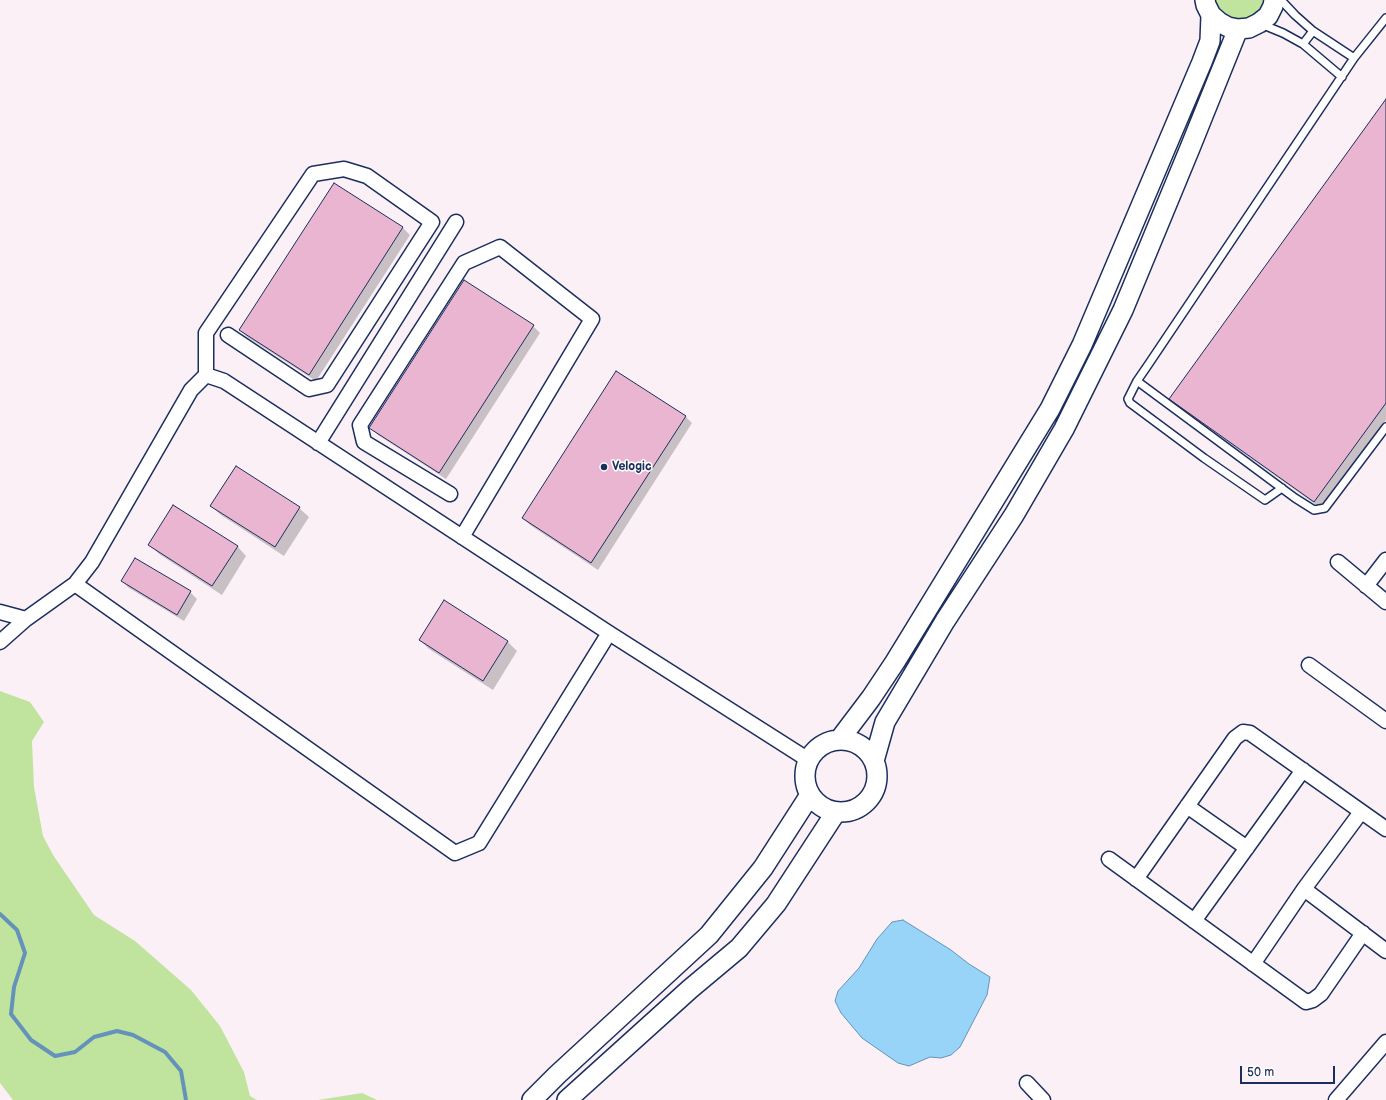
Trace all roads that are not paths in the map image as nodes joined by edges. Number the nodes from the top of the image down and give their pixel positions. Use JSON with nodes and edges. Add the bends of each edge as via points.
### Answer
{"nodes":[{"id":1,"x":1274,"y":0,"type":"edge"},
{"id":2,"x":1281,"y":0,"type":"edge"},
{"id":3,"x":1208,"y":7,"type":"edge"},
{"id":4,"x":1386,"y":18,"type":"edge"},
{"id":5,"x":1260,"y":23,"type":"junction"},
{"id":6,"x":1238,"y":29,"type":"junction"},
{"id":7,"x":1313,"y":31,"type":"junction"},
{"id":8,"x":1303,"y":44,"type":"junction"},
{"id":9,"x":1354,"y":58,"type":"junction"},
{"id":10,"x":1342,"y":77,"type":"junction"},
{"id":11,"x":456,"y":222,"type":"dead end"},
{"id":12,"x":228,"y":335,"type":"dead end"},
{"id":13,"x":206,"y":375,"type":"junction"},
{"id":14,"x":1137,"y":382,"type":"junction"},
{"id":15,"x":1386,"y":427,"type":"edge"},
{"id":16,"x":318,"y":443,"type":"junction"},
{"id":17,"x":1282,"y":488,"type":"junction"},
{"id":18,"x":450,"y":494,"type":"dead end"},
{"id":19,"x":462,"y":537,"type":"junction"},
{"id":20,"x":1386,"y":560,"type":"edge"},
{"id":21,"x":1338,"y":562,"type":"dead end"},
{"id":22,"x":75,"y":584,"type":"junction"},
{"id":23,"x":1366,"y":586,"type":"junction"},
{"id":24,"x":1386,"y":602,"type":"edge"},
{"id":25,"x":0,"y":612,"type":"edge"},
{"id":26,"x":26,"y":619,"type":"junction"},
{"id":27,"x":609,"y":633,"type":"junction"},
{"id":28,"x":0,"y":642,"type":"edge"},
{"id":29,"x":1309,"y":665,"type":"dead end"},
{"id":30,"x":1386,"y":721,"type":"edge"},
{"id":31,"x":840,"y":739,"type":"junction"},
{"id":32,"x":807,"y":759,"type":"junction"},
{"id":33,"x":874,"y":762,"type":"junction"},
{"id":34,"x":1303,"y":770,"type":"junction"},
{"id":35,"x":810,"y":795,"type":"junction"},
{"id":36,"x":1187,"y":806,"type":"junction"},
{"id":37,"x":836,"y":812,"type":"junction"},
{"id":38,"x":1361,"y":812,"type":"junction"},
{"id":39,"x":1386,"y":829,"type":"edge"},
{"id":40,"x":1246,"y":848,"type":"junction"},
{"id":41,"x":1109,"y":860,"type":"dead end"},
{"id":42,"x":1136,"y":879,"type":"junction"},
{"id":43,"x":1304,"y":889,"type":"junction"},
{"id":44,"x":1194,"y":921,"type":"junction"},
{"id":45,"x":1363,"y":933,"type":"junction"},
{"id":46,"x":1386,"y":951,"type":"edge"},
{"id":47,"x":1253,"y":964,"type":"junction"},
{"id":48,"x":1386,"y":1042,"type":"edge"},
{"id":49,"x":1027,"y":1083,"type":"dead end"},
{"id":50,"x":532,"y":1100,"type":"edge"},
{"id":51,"x":567,"y":1100,"type":"edge"},
{"id":52,"x":1042,"y":1100,"type":"edge"},
{"id":53,"x":1336,"y":1100,"type":"edge"}],
"edges":[{"from":1,"to":5,"type":"street","via":[[1268,16]]},
{"from":2,"to":7,"type":"lane"},
{"from":3,"to":6,"type":"street","via":[[1218,22]]},
{"from":3,"to":31,"type":"street","via":[[1210,41],[1202,62],[1082,345],[1050,409],[895,662]]},
{"from":4,"to":9,"type":"lane"},
{"from":5,"to":6,"type":"street"},
{"from":5,"to":8,"type":"lane"},
{"from":6,"to":33,"type":"street","via":[[1123,310],[1068,422],[885,722]]},
{"from":7,"to":8,"type":"lane"},
{"from":7,"to":9,"type":"lane"},
{"from":8,"to":10,"type":"lane"},
{"from":9,"to":10,"type":"lane"},
{"from":10,"to":14,"type":"lane"},
{"from":11,"to":16,"type":"street"},
{"from":12,"to":13,"type":"street","via":[[309,389],[327,385],[432,222],[367,176],[344,169],[313,174],[206,333]]},
{"from":13,"to":16,"type":"street","via":[[224,381]]},
{"from":13,"to":22,"type":"street","via":[[191,390],[92,562]]},
{"from":14,"to":17,"type":"lane"},
{"from":14,"to":17,"type":"lane","via":[[1128,399],[1130,403],[1198,454],[1265,500]]},
{"from":15,"to":17,"type":"lane","via":[[1325,508],[1314,510]]},
{"from":16,"to":19,"type":"street"},
{"from":18,"to":19,"type":"street","via":[[364,442],[360,425],[464,263],[500,247],[592,318]]},
{"from":19,"to":27,"type":"street"},
{"from":20,"to":23,"type":"street"},
{"from":21,"to":23,"type":"street"},
{"from":22,"to":26,"type":"street"},
{"from":22,"to":27,"type":"street","via":[[455,853],[479,843]]},
{"from":23,"to":24,"type":"street"},
{"from":25,"to":26,"type":"street"},
{"from":26,"to":28,"type":"street"},
{"from":27,"to":32,"type":"street"},
{"from":29,"to":30,"type":"street"},
{"from":31,"to":32,"type":"street","via":[[828,741],[818,747]]},
{"from":31,"to":33,"type":"street","via":[[860,745],[869,752]]},
{"from":32,"to":35,"type":"street","via":[[804,776]]},
{"from":33,"to":37,"type":"street","via":[[877,783],[873,793],[857,808],[847,812]]},
{"from":34,"to":36,"type":"street","via":[[1250,733],[1243,732],[1235,738]]},
{"from":34,"to":38,"type":"street"},
{"from":34,"to":40,"type":"street"},
{"from":35,"to":37,"type":"street","via":[[826,809]]},
{"from":35,"to":50,"type":"street","via":[[763,868],[709,935]]},
{"from":36,"to":40,"type":"street"},
{"from":36,"to":42,"type":"street"},
{"from":37,"to":51,"type":"street","via":[[776,904],[739,948]]},
{"from":38,"to":39,"type":"street"},
{"from":38,"to":43,"type":"street"},
{"from":40,"to":44,"type":"street"},
{"from":41,"to":42,"type":"street"},
{"from":42,"to":44,"type":"street"},
{"from":43,"to":45,"type":"street"},
{"from":43,"to":47,"type":"street"},
{"from":44,"to":47,"type":"street"},
{"from":45,"to":46,"type":"street"},
{"from":45,"to":47,"type":"street","via":[[1321,994],[1306,1002]]},
{"from":48,"to":53,"type":"street"},
{"from":49,"to":52,"type":"street"}]}
